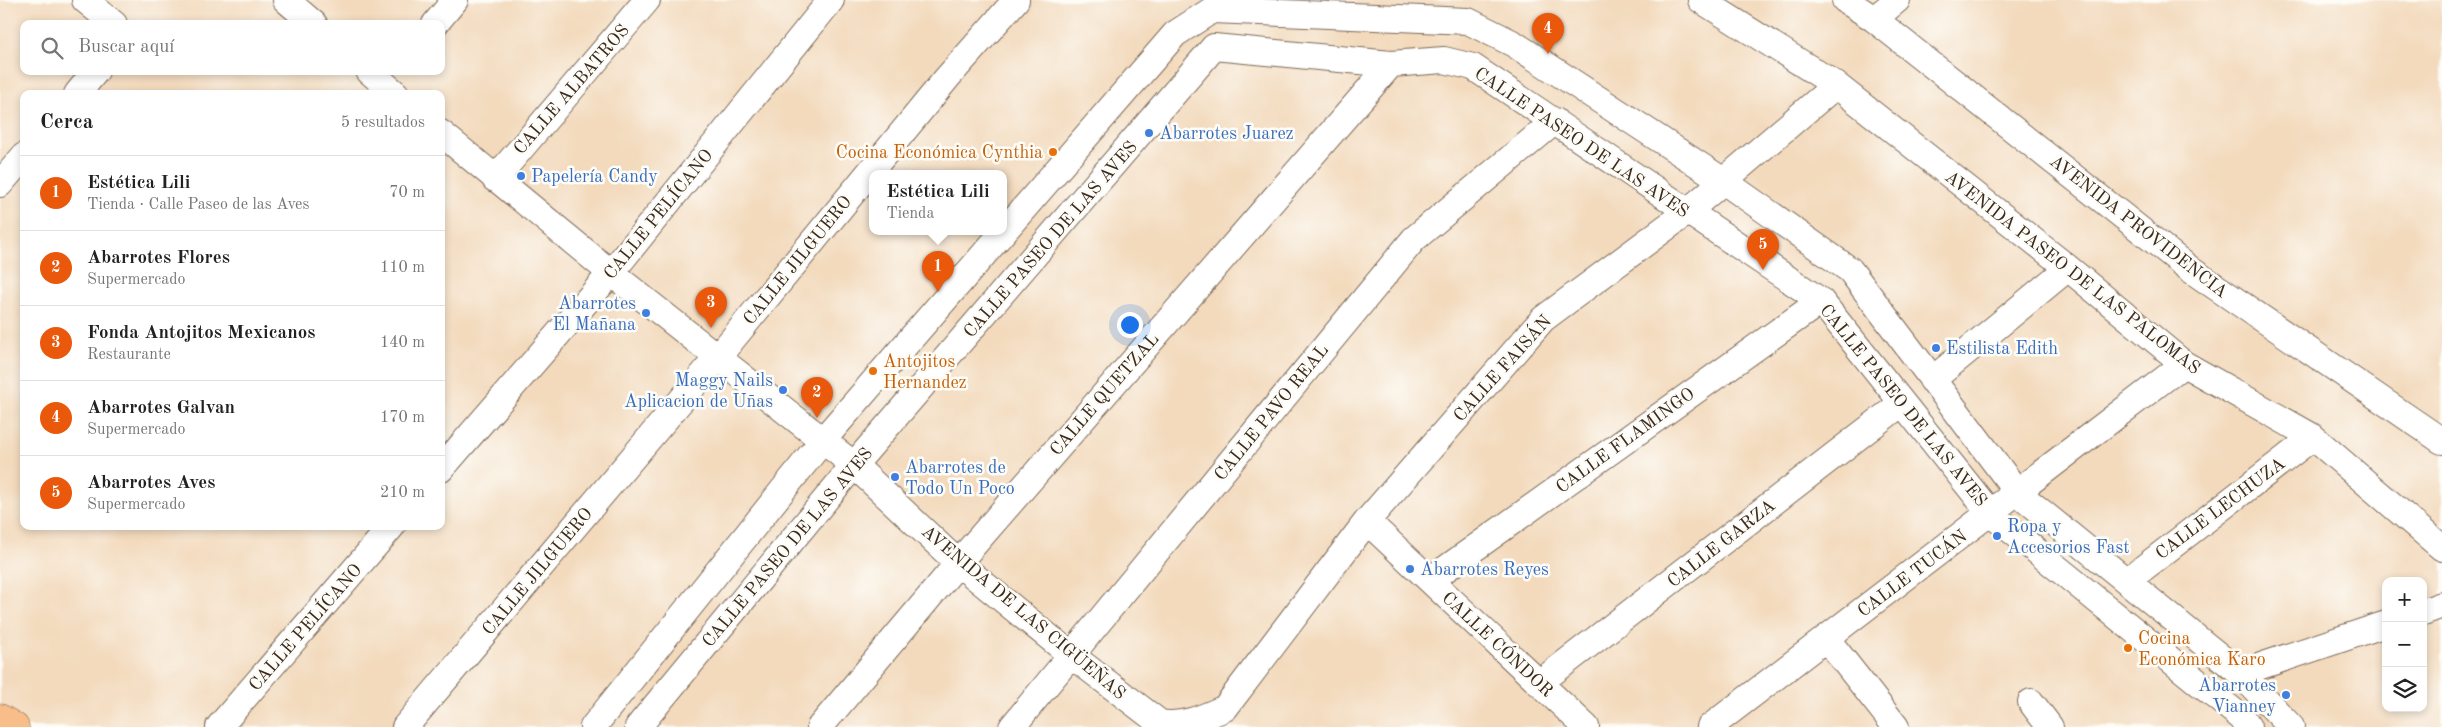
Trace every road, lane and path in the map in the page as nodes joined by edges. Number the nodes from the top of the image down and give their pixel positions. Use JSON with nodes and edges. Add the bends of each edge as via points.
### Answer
{"nodes":[{"id":1,"x":85,"y":0,"type":"edge"},
{"id":2,"x":286,"y":0,"type":"edge"},
{"id":3,"x":455,"y":0,"type":"edge"},
{"id":4,"x":647,"y":0,"type":"edge"},
{"id":5,"x":830,"y":0,"type":"edge"},
{"id":6,"x":1016,"y":0,"type":"edge"},
{"id":7,"x":1701,"y":0,"type":"edge"},
{"id":8,"x":1845,"y":0,"type":"edge"},
{"id":9,"x":1897,"y":0,"type":"edge"},
{"id":10,"x":1213,"y":5,"type":"edge"},
{"id":11,"x":1874,"y":19,"type":"junction"},
{"id":12,"x":109,"y":20,"type":"edge"},
{"id":13,"x":309,"y":20,"type":"edge"},
{"id":14,"x":438,"y":20,"type":"edge"},
{"id":15,"x":1214,"y":47,"type":"junction"},
{"id":16,"x":1391,"y":64,"type":"junction"},
{"id":17,"x":93,"y":75,"type":"edge"},
{"id":18,"x":1836,"y":85,"type":"junction"},
{"id":19,"x":80,"y":90,"type":"edge"},
{"id":20,"x":1555,"y":121,"type":"junction"},
{"id":21,"x":445,"y":136,"type":"edge"},
{"id":22,"x":20,"y":161,"type":"edge"},
{"id":23,"x":871,"y":170,"type":"edge"},
{"id":24,"x":869,"y":173,"type":"edge"},
{"id":25,"x":494,"y":179,"type":"junction"},
{"id":26,"x":1722,"y":180,"type":"junction"},
{"id":27,"x":0,"y":184,"type":"edge"},
{"id":28,"x":1687,"y":212,"type":"junction"},
{"id":29,"x":1007,"y":228,"type":"edge"},
{"id":30,"x":1001,"y":235,"type":"edge"},
{"id":31,"x":2068,"y":268,"type":"junction"},
{"id":32,"x":611,"y":272,"type":"junction"},
{"id":33,"x":1821,"y":301,"type":"junction"},
{"id":34,"x":717,"y":358,"type":"junction"},
{"id":35,"x":2184,"y":364,"type":"junction"},
{"id":36,"x":1932,"y":380,"type":"junction"},
{"id":37,"x":1902,"y":403,"type":"junction"},
{"id":38,"x":2313,"y":437,"type":"junction"},
{"id":39,"x":823,"y":440,"type":"junction"},
{"id":40,"x":2442,"y":442,"type":"edge"},
{"id":41,"x":445,"y":464,"type":"edge"},
{"id":42,"x":854,"y":465,"type":"junction"},
{"id":43,"x":2018,"y":493,"type":"junction"},
{"id":44,"x":1991,"y":514,"type":"junction"},
{"id":45,"x":1367,"y":521,"type":"junction"},
{"id":46,"x":389,"y":530,"type":"edge"},
{"id":47,"x":2442,"y":548,"type":"edge"},
{"id":48,"x":958,"y":563,"type":"junction"},
{"id":49,"x":1430,"y":580,"type":"junction"},
{"id":50,"x":2128,"y":580,"type":"junction"},
{"id":51,"x":2442,"y":605,"type":"edge"},
{"id":52,"x":2427,"y":611,"type":"edge"},
{"id":53,"x":2382,"y":625,"type":"edge"},
{"id":54,"x":1826,"y":638,"type":"junction"},
{"id":55,"x":1071,"y":655,"type":"junction"},
{"id":56,"x":2240,"y":673,"type":"junction"},
{"id":57,"x":1539,"y":683,"type":"junction"},
{"id":58,"x":2031,"y":702,"type":"dead end"},
{"id":59,"x":1225,"y":708,"type":"joint"},
{"id":60,"x":0,"y":718,"type":"edge"},
{"id":61,"x":15,"y":727,"type":"edge"},
{"id":62,"x":219,"y":727,"type":"edge"},
{"id":63,"x":405,"y":727,"type":"edge"},
{"id":64,"x":594,"y":727,"type":"edge"},
{"id":65,"x":638,"y":727,"type":"edge"},
{"id":66,"x":820,"y":727,"type":"edge"},
{"id":67,"x":1012,"y":727,"type":"edge"},
{"id":68,"x":1586,"y":727,"type":"edge"},
{"id":69,"x":1710,"y":727,"type":"edge"},
{"id":70,"x":1896,"y":727,"type":"edge"},
{"id":71,"x":2050,"y":727,"type":"edge"},
{"id":72,"x":2248,"y":727,"type":"edge"},
{"id":73,"x":2291,"y":727,"type":"edge"}],
"edges":[{"from":1,"to":12,"type":"street"},
{"from":2,"to":13,"type":"street"},
{"from":3,"to":14,"type":"street"},
{"from":4,"to":25,"type":"street","name":"CALLE ALBATROS"},
{"from":5,"to":32,"type":"street","name":"CALLE PELÍCANO"},
{"from":6,"to":23,"type":"street","name":"CALLE JILGUERO"},
{"from":7,"to":18,"type":"street","name":"AVENIDA PASEO DE LAS PALOMAS"},
{"from":8,"to":11,"type":"street","name":"AVENIDA PROVIDENCIA"},
{"from":9,"to":11,"type":"street"},
{"from":10,"to":15,"type":"street"},
{"from":10,"to":26,"type":"street","name":"CALLE PASEO DE LAS AVES","via":[[1468,21],[1514,44]]},
{"from":10,"to":29,"type":"street","name":"CALLE PASEO DE LAS AVES","via":[[1175,34]]},
{"from":11,"to":40,"type":"street","name":"AVENIDA PROVIDENCIA","via":[[2190,270]]},
{"from":15,"to":16,"type":"street","name":"CALLE PASEO DE LAS AVES"},
{"from":15,"to":42,"type":"street","name":"CALLE PASEO DE LAS AVES"},
{"from":16,"to":20,"type":"street","name":"CALLE PASEO DE LAS AVES","via":[[1444,60],[1473,67]]},
{"from":16,"to":48,"type":"street","name":"CALLE QUETZAL"},
{"from":17,"to":19,"type":"street"},
{"from":18,"to":26,"type":"street","name":"CALLE FAISÁN"},
{"from":18,"to":31,"type":"street","name":"AVENIDA PASEO DE LAS PALOMAS"},
{"from":20,"to":28,"type":"street","name":"CALLE PASEO DE LAS AVES"},
{"from":20,"to":55,"type":"street","name":"CALLE PAVO REAL","via":[[1414,239]]},
{"from":21,"to":25,"type":"street","name":"AVENIDA DE LAS CIGÜEÑAS"},
{"from":22,"to":27,"type":"street"},
{"from":24,"to":34,"type":"street","name":"CALLE JILGUERO"},
{"from":25,"to":32,"type":"street","name":"AVENIDA DE LAS CIGÜEÑAS"},
{"from":26,"to":28,"type":"street","name":"CALLE FAISÁN"},
{"from":26,"to":36,"type":"street","name":"CALLE PASEO DE LAS AVES","via":[[1850,270]]},
{"from":28,"to":33,"type":"street","name":"CALLE PASEO DE LAS AVES"},
{"from":28,"to":45,"type":"street","name":"CALLE FAISÁN","via":[[1543,319]]},
{"from":30,"to":39,"type":"street","name":"CALLE PASEO DE LAS AVES"},
{"from":31,"to":35,"type":"street","name":"AVENIDA PASEO DE LAS PALOMAS"},
{"from":31,"to":36,"type":"street"},
{"from":32,"to":34,"type":"street","name":"AVENIDA DE LAS CIGÜEÑAS"},
{"from":32,"to":41,"type":"street","name":"CALLE PELÍCANO"},
{"from":33,"to":37,"type":"street","name":"CALLE PASEO DE LAS AVES"},
{"from":33,"to":49,"type":"street","name":"CALLE FLAMINGO"},
{"from":34,"to":39,"type":"street","name":"AVENIDA DE LAS CIGÜEÑAS"},
{"from":34,"to":63,"type":"street","name":"CALLE JILGUERO"},
{"from":35,"to":38,"type":"street","name":"AVENIDA PASEO DE LAS PALOMAS"},
{"from":35,"to":43,"type":"street","name":"CALLE TUCÁN"},
{"from":36,"to":43,"type":"street","name":"CALLE PASEO DE LAS AVES"},
{"from":37,"to":44,"type":"street","name":"CALLE PASEO DE LAS AVES"},
{"from":37,"to":57,"type":"street","name":"CALLE GARZA"},
{"from":38,"to":47,"type":"street","name":"AVENIDA PASEO DE LAS PALOMAS"},
{"from":38,"to":50,"type":"street","name":"CALLE LECHUZA"},
{"from":39,"to":42,"type":"street","name":"AVENIDA DE LAS CIGÜEÑAS"},
{"from":39,"to":64,"type":"street","name":"CALLE PASEO DE LAS AVES"},
{"from":42,"to":48,"type":"street","name":"AVENIDA DE LAS CIGÜEÑAS"},
{"from":42,"to":65,"type":"street","name":"CALLE PASEO DE LAS AVES"},
{"from":43,"to":44,"type":"street","name":"CALLE TUCÁN"},
{"from":43,"to":50,"type":"street","name":"CALLE PASEO DE LAS AVES"},
{"from":44,"to":54,"type":"street","name":"CALLE TUCÁN"},
{"from":44,"to":72,"type":"street","name":"CALLE PASEO DE LAS AVES","via":[[2234,712]]},
{"from":45,"to":49,"type":"street","name":"CALLE CÓNDOR"},
{"from":45,"to":59,"type":"street","name":"CALLE FAISÁN"},
{"from":46,"to":62,"type":"street","name":"CALLE PELÍCANO"},
{"from":48,"to":55,"type":"street","name":"AVENIDA DE LAS CIGÜEÑAS"},
{"from":48,"to":66,"type":"street","name":"CALLE QUETZAL"},
{"from":49,"to":57,"type":"street","name":"CALLE CÓNDOR"},
{"from":50,"to":56,"type":"street","name":"CALLE PASEO DE LAS AVES"},
{"from":51,"to":52,"type":"street"},
{"from":53,"to":56,"type":"street"},
{"from":54,"to":69,"type":"street","name":"CALLE TUCÁN"},
{"from":54,"to":70,"type":"street"},
{"from":55,"to":59,"type":"street","name":"AVENIDA DE LAS CIGÜEÑAS","via":[[1160,723],[1171,726],[1189,724]]},
{"from":55,"to":67,"type":"street","name":"CALLE PAVO REAL"},
{"from":56,"to":73,"type":"street","name":"CALLE PASEO DE LAS AVES"},
{"from":57,"to":68,"type":"street","name":"CALLE CÓNDOR"},
{"from":58,"to":71,"type":"street"},
{"from":60,"to":61,"type":"main road"}]}
